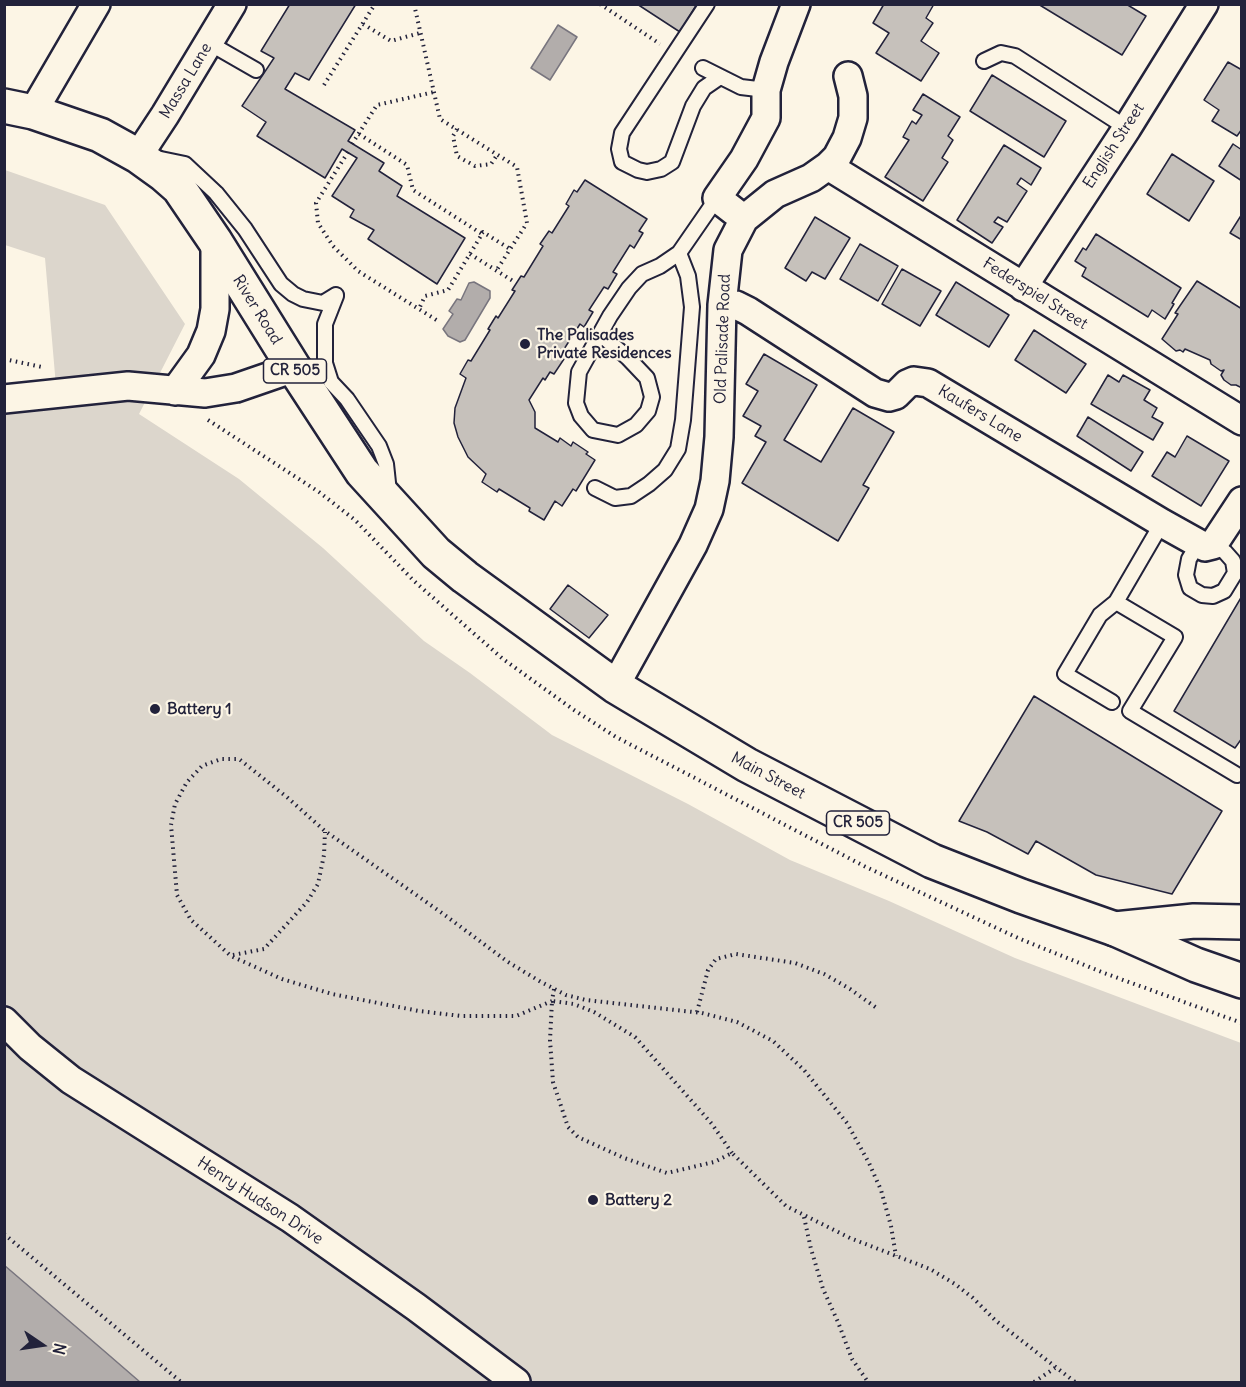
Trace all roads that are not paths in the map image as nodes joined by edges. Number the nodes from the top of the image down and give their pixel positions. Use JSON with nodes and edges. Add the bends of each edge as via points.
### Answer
{"nodes":[{"id":1,"x":96,"y":4,"type":"edge"},
{"id":2,"x":232,"y":4,"type":"edge"},
{"id":3,"x":707,"y":4,"type":"edge"},
{"id":4,"x":796,"y":4,"type":"edge"},
{"id":5,"x":1204,"y":4,"type":"edge"},
{"id":6,"x":209,"y":43,"type":"junction"},
{"id":7,"x":984,"y":61,"type":"dead end"},
{"id":8,"x":703,"y":68,"type":"dead end"},
{"id":9,"x":256,"y":70,"type":"dead end"},
{"id":10,"x":720,"y":76,"type":"junction"},
{"id":11,"x":848,"y":76,"type":"dead end"},
{"id":12,"x":765,"y":90,"type":"junction"},
{"id":13,"x":19,"y":109,"type":"edge"},
{"id":14,"x":1127,"y":128,"type":"junction"},
{"id":15,"x":138,"y":156,"type":"junction"},
{"id":16,"x":828,"y":166,"type":"junction"},
{"id":17,"x":717,"y":198,"type":"junction"},
{"id":18,"x":744,"y":219,"type":"junction"},
{"id":19,"x":214,"y":241,"type":"junction"},
{"id":20,"x":679,"y":253,"type":"junction"},
{"id":21,"x":1023,"y":287,"type":"junction"},
{"id":22,"x":722,"y":305,"type":"junction"},
{"id":23,"x":600,"y":334,"type":"junction"},
{"id":24,"x":294,"y":368,"type":"junction"},
{"id":25,"x":175,"y":391,"type":"junction"},
{"id":26,"x":4,"y":399,"type":"edge"},
{"id":27,"x":1242,"y":421,"type":"edge"},
{"id":28,"x":595,"y":488,"type":"dead end"},
{"id":29,"x":1242,"y":501,"type":"edge"},
{"id":30,"x":390,"y":503,"type":"junction"},
{"id":31,"x":1162,"y":523,"type":"junction"},
{"id":32,"x":465,"y":577,"type":"joint"},
{"id":33,"x":1116,"y":602,"type":"junction"},
{"id":34,"x":615,"y":686,"type":"junction"},
{"id":35,"x":1112,"y":702,"type":"dead end"},
{"id":36,"x":1237,"y":775,"type":"dead end"},
{"id":37,"x":1242,"y":922,"type":"edge"},
{"id":38,"x":1115,"y":929,"type":"junction"},
{"id":39,"x":1242,"y":981,"type":"edge"},
{"id":40,"x":4,"y":1021,"type":"edge"},
{"id":41,"x":516,"y":1383,"type":"edge"}],
"edges":[{"from":1,"to":13,"type":"street"},
{"from":2,"to":6,"type":"street","name":"Massa Lane"},
{"from":3,"to":10,"type":"lane","via":[[622,133],[622,162],[647,172],[672,162],[693,106],[704,88]]},
{"from":4,"to":12,"type":"street"},
{"from":5,"to":14,"type":"street","name":"English Street"},
{"from":6,"to":9,"type":"lane"},
{"from":6,"to":15,"type":"street","name":"Massa Lane"},
{"from":7,"to":14,"type":"lane","via":[[1001,53],[1015,56]]},
{"from":8,"to":10,"type":"lane"},
{"from":10,"to":12,"type":"lane","via":[[741,87]]},
{"from":11,"to":16,"type":"street","via":[[853,118],[848,138]]},
{"from":12,"to":17,"type":"street","via":[[766,118]]},
{"from":13,"to":15,"type":"main road","name":"River Road","number":"CR 505","via":[[100,135]]},
{"from":14,"to":21,"type":"street","name":"English Street"},
{"from":15,"to":19,"type":"main road","name":"River Road","number":"CR 505","via":[[178,188]]},
{"from":15,"to":30,"type":"lane","via":[[184,164],[216,193],[281,284],[293,294],[323,303],[336,295],[325,324],[325,363],[332,382],[379,446],[386,464]]},
{"from":16,"to":18,"type":"street","via":[[775,194]]},
{"from":16,"to":21,"type":"street","name":"Federspiel Street"},
{"from":17,"to":18,"type":"street"},
{"from":17,"to":20,"type":"lane"},
{"from":18,"to":22,"type":"street","name":"Old Palisade Road","via":[[728,250]]},
{"from":19,"to":24,"type":"main road","name":"River Road","number":"CR 505"},
{"from":19,"to":25,"type":"street","via":[[215,309],[211,331],[201,355]]},
{"from":20,"to":23,"type":"lane","via":[[642,274]]},
{"from":20,"to":28,"type":"lane","via":[[688,276],[692,307],[684,420],[678,449],[665,470],[631,496],[615,498]]},
{"from":21,"to":27,"type":"street","name":"Federspiel Street"},
{"from":22,"to":31,"type":"street","name":"Kaufers Lane","via":[[736,305],[748,311],[874,393],[889,397],[914,381],[928,383]]},
{"from":22,"to":34,"type":"street","name":"Old Palisade Road","via":[[719,436],[709,509]]},
{"from":23,"to":23,"type":"lane","via":[[579,372],[576,404],[593,430],[618,435],[636,425],[648,411],[652,397],[647,378]]},
{"from":24,"to":25,"type":"street","via":[[236,388],[204,393]]},
{"from":24,"to":30,"type":"main road","name":"River Road","number":"CR 505","via":[[362,472]]},
{"from":25,"to":26,"type":"street","via":[[128,386]]},
{"from":29,"to":31,"type":"street","name":"Kaufers Lane","via":[[1205,545]]},
{"from":30,"to":32,"type":"main road","name":"River Road","number":"CR 505","via":[[436,553]]},
{"from":31,"to":33,"type":"lane"},
{"from":32,"to":34,"type":"main road","name":"Main Street","number":"CR 505"},
{"from":33,"to":35,"type":"lane","via":[[1100,615],[1065,674]]},
{"from":33,"to":36,"type":"lane","via":[[1175,637],[1130,711]]},
{"from":34,"to":38,"type":"main road","name":"Main Street","number":"CR 505","via":[[747,765],[932,861]]},
{"from":37,"to":38,"type":"main road","name":"Main Street","via":[[1194,921]]},
{"from":38,"to":39,"type":"main road","number":"CR 505"},
{"from":40,"to":41,"type":"street","name":"Henry Hudson Drive","via":[[71,1080],[290,1218]]}]}
